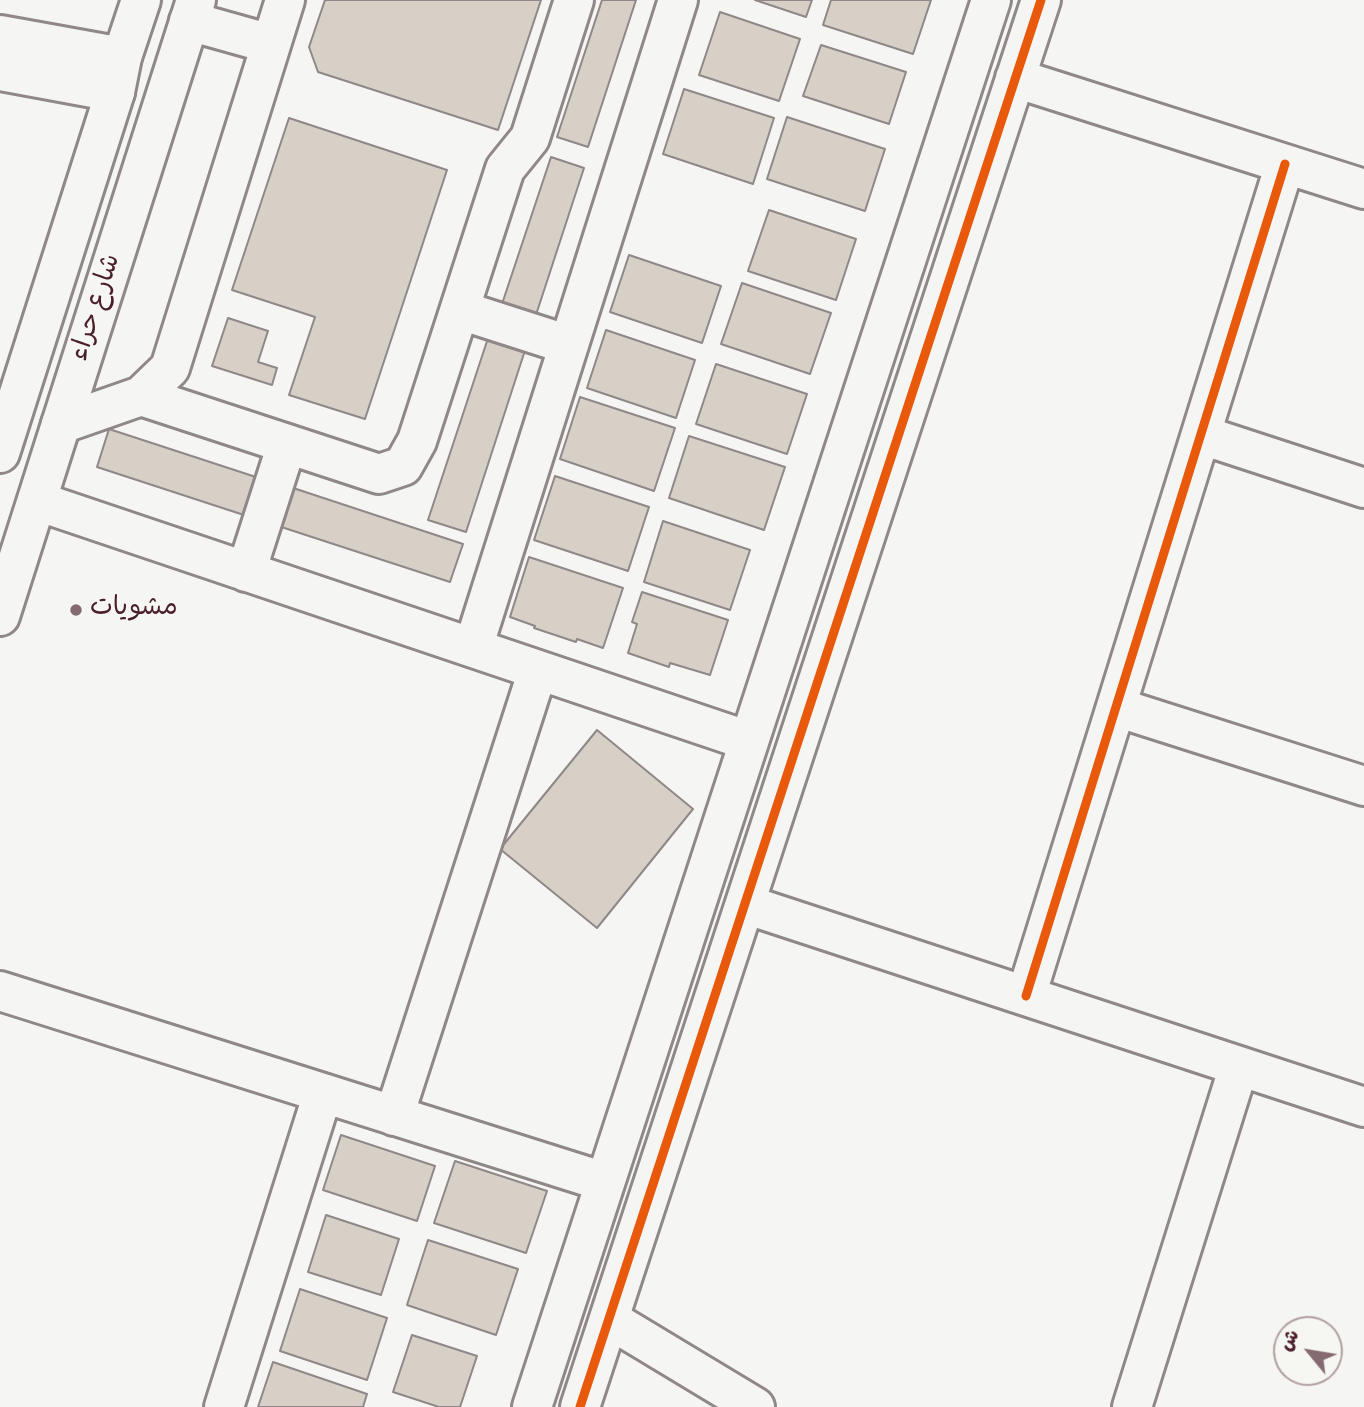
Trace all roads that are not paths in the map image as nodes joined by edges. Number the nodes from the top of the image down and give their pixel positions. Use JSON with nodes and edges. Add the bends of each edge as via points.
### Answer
{"nodes":[{"id":1,"x":141,"y":0,"type":"edge"},
{"id":2,"x":285,"y":0,"type":"edge"},
{"id":3,"x":574,"y":0,"type":"edge"},
{"id":4,"x":678,"y":0,"type":"edge"},
{"id":5,"x":991,"y":0,"type":"edge"},
{"id":6,"x":1041,"y":0,"type":"edge"},
{"id":7,"x":192,"y":10,"type":"edge"},
{"id":8,"x":0,"y":35,"type":"edge"},
{"id":9,"x":271,"y":44,"type":"junction"},
{"id":10,"x":52,"y":62,"type":"junction"},
{"id":11,"x":0,"y":71,"type":"edge"},
{"id":12,"x":119,"y":74,"type":"junction"},
{"id":13,"x":1015,"y":78,"type":"junction"},
{"id":14,"x":1285,"y":164,"type":"junction"},
{"id":15,"x":1363,"y":186,"type":"edge"},
{"id":16,"x":460,"y":310,"type":"junction"},
{"id":17,"x":569,"y":345,"type":"junction"},
{"id":18,"x":141,"y":396,"type":"junction"},
{"id":19,"x":61,"y":424,"type":"junction"},
{"id":20,"x":1202,"y":435,"type":"junction"},
{"id":21,"x":287,"y":444,"type":"junction"},
{"id":22,"x":0,"y":453,"type":"edge"},
{"id":23,"x":1364,"y":488,"type":"edge"},
{"id":24,"x":37,"y":501,"type":"junction"},
{"id":25,"x":246,"y":572,"type":"junction"},
{"id":26,"x":0,"y":616,"type":"edge"},
{"id":27,"x":473,"y":648,"type":"junction"},
{"id":28,"x":538,"y":670,"type":"junction"},
{"id":29,"x":1116,"y":707,"type":"junction"},
{"id":30,"x":749,"y":741,"type":"junction"},
{"id":31,"x":1364,"y":786,"type":"edge"},
{"id":32,"x":745,"y":904,"type":"junction"},
{"id":33,"x":0,"y":991,"type":"edge"},
{"id":34,"x":1026,"y":996,"type":"junction"},
{"id":35,"x":1239,"y":1066,"type":"junction"},
{"id":36,"x":323,"y":1093,"type":"junction"},
{"id":37,"x":1364,"y":1107,"type":"edge"},
{"id":38,"x":394,"y":1116,"type":"junction"},
{"id":39,"x":605,"y":1182,"type":"junction"},
{"id":40,"x":608,"y":1319,"type":"junction"},
{"id":41,"x":224,"y":1407,"type":"edge"},
{"id":42,"x":532,"y":1407,"type":"edge"},
{"id":43,"x":580,"y":1407,"type":"edge"},
{"id":44,"x":755,"y":1407,"type":"edge"},
{"id":45,"x":1132,"y":1407,"type":"edge"}],
"edges":[{"from":1,"to":12,"type":"street","name":"شارع حراء"},
{"from":2,"to":9,"type":"street"},
{"from":3,"to":16,"type":"street","via":[[530,138],[505,169]]},
{"from":4,"to":17,"type":"street"},
{"from":5,"to":30,"type":"street"},
{"from":6,"to":13,"type":"street"},
{"from":7,"to":9,"type":"street"},
{"from":7,"to":19,"type":"street","name":"شارع حراء"},
{"from":8,"to":10,"type":"street"},
{"from":9,"to":18,"type":"street","via":[[170,368]]},
{"from":10,"to":11,"type":"street"},
{"from":10,"to":12,"type":"street"},
{"from":12,"to":22,"type":"street","name":"شارع حراء"},
{"from":13,"to":14,"type":"street"},
{"from":13,"to":32,"type":"street"},
{"from":14,"to":15,"type":"street"},
{"from":14,"to":20,"type":"street"},
{"from":16,"to":17,"type":"street"},
{"from":16,"to":21,"type":"street","via":[[417,441],[403,466],[379,474]]},
{"from":17,"to":27,"type":"street"},
{"from":18,"to":19,"type":"street"},
{"from":18,"to":21,"type":"street"},
{"from":19,"to":24,"type":"street","name":"شارع حراء"},
{"from":20,"to":23,"type":"street"},
{"from":20,"to":29,"type":"street"},
{"from":21,"to":25,"type":"street"},
{"from":24,"to":25,"type":"street"},
{"from":24,"to":26,"type":"street","name":"شارع حراء"},
{"from":25,"to":27,"type":"street"},
{"from":27,"to":28,"type":"street"},
{"from":28,"to":30,"type":"street"},
{"from":28,"to":38,"type":"street"},
{"from":29,"to":31,"type":"street"},
{"from":29,"to":34,"type":"street"},
{"from":30,"to":39,"type":"street"},
{"from":32,"to":34,"type":"street"},
{"from":32,"to":40,"type":"street"},
{"from":33,"to":36,"type":"street"},
{"from":34,"to":35,"type":"street"},
{"from":35,"to":37,"type":"street"},
{"from":35,"to":45,"type":"street"},
{"from":36,"to":38,"type":"street"},
{"from":36,"to":41,"type":"street"},
{"from":38,"to":39,"type":"street"},
{"from":39,"to":42,"type":"street"},
{"from":40,"to":43,"type":"street"},
{"from":40,"to":44,"type":"street"}]}
